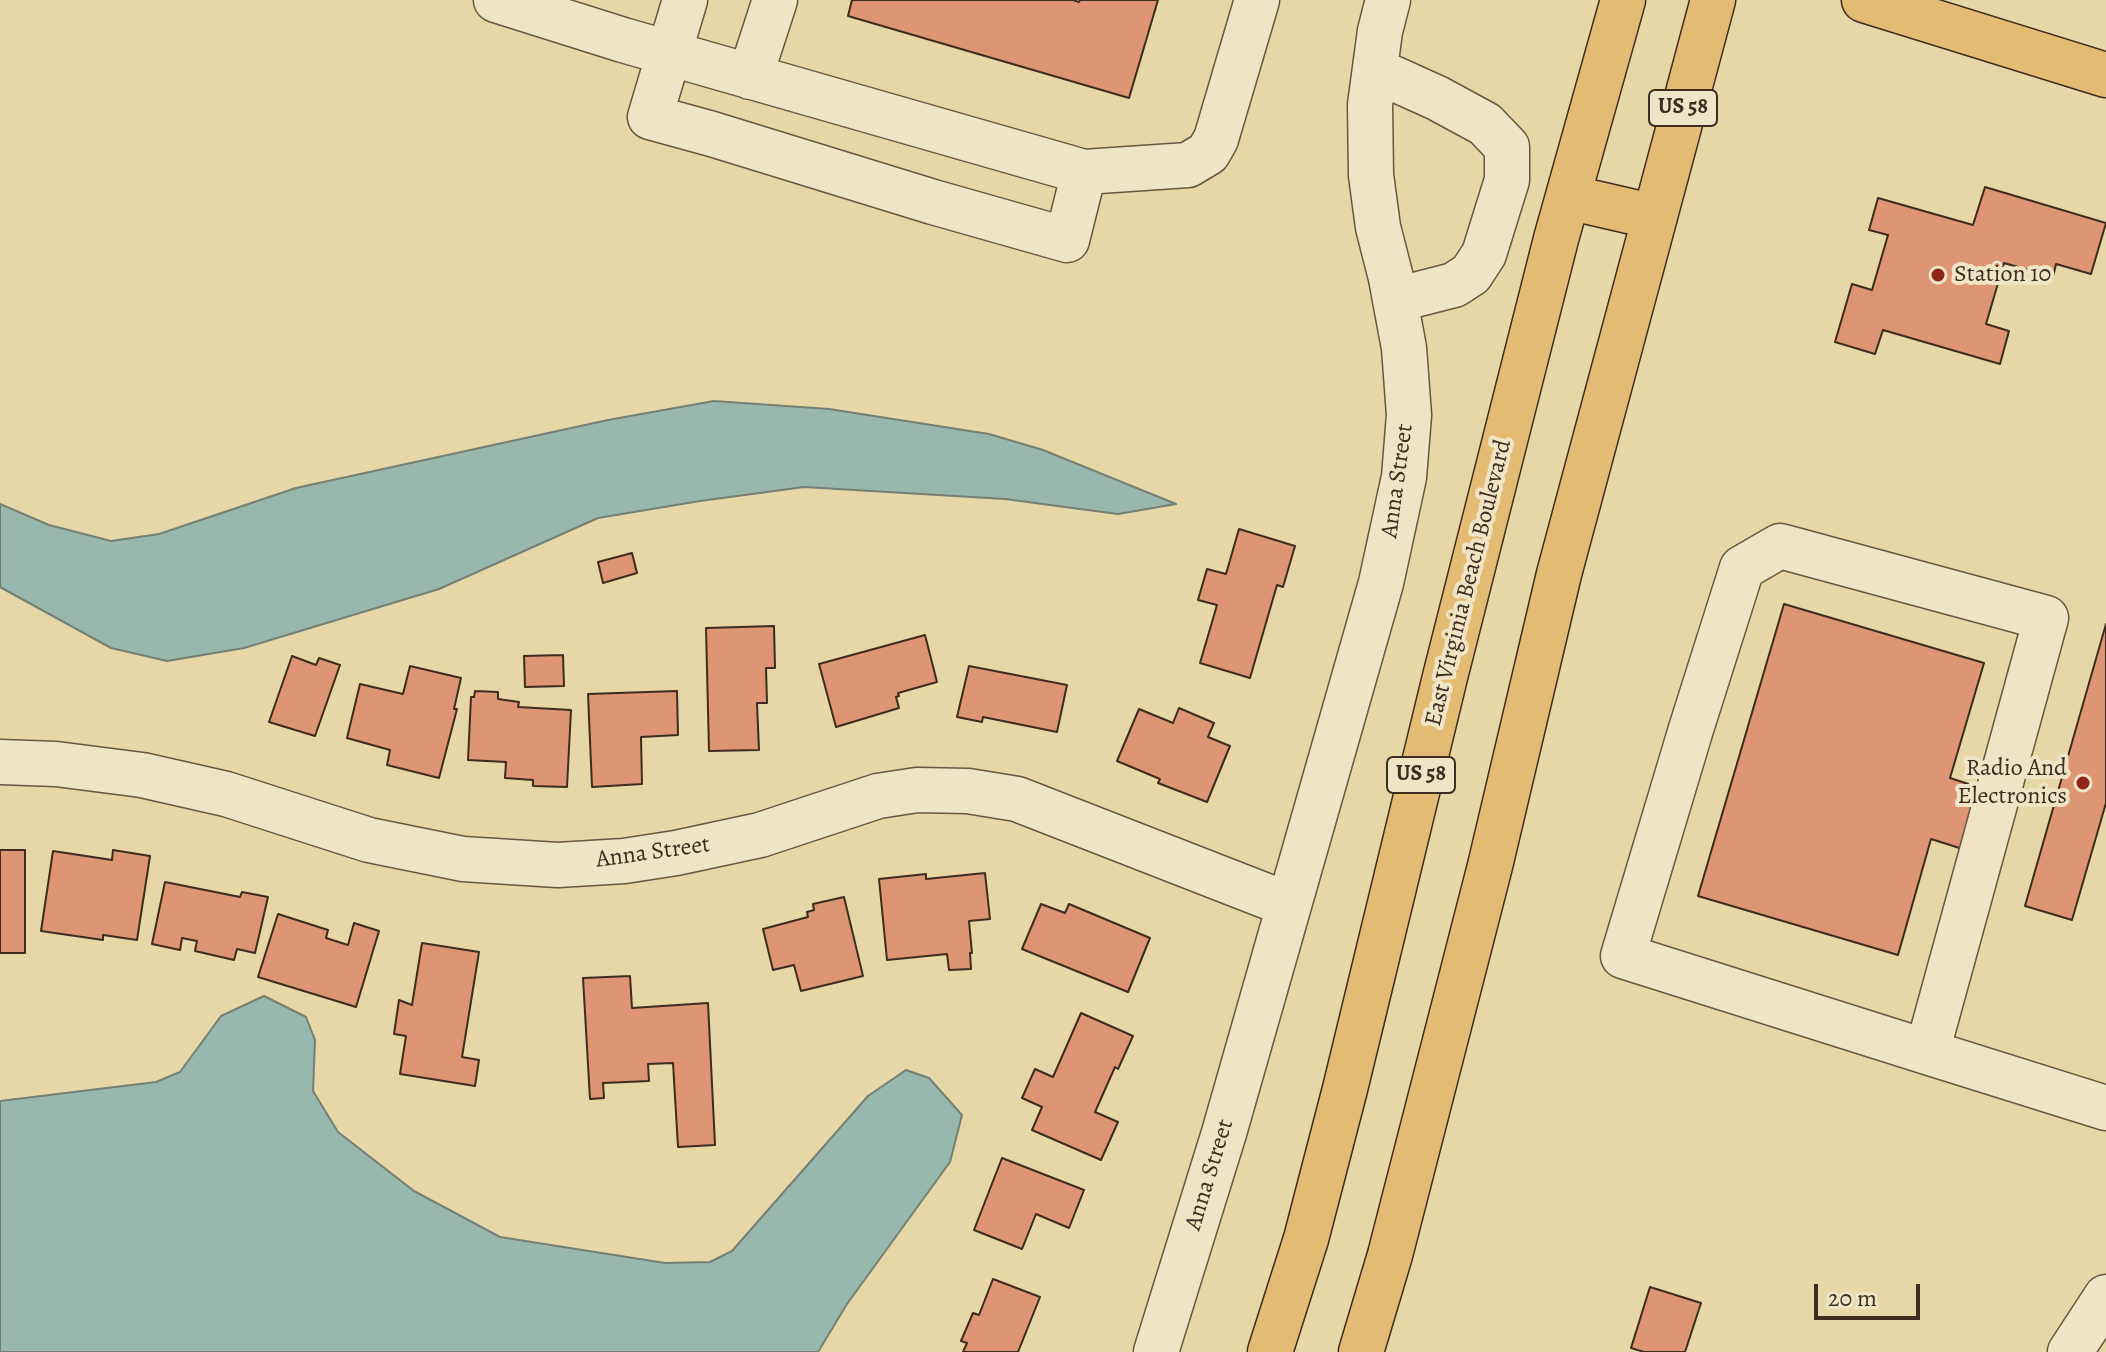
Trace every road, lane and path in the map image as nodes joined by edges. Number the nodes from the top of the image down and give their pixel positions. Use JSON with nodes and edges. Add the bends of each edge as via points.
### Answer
{"nodes":[{"id":1,"x":496,"y":0,"type":"edge"},
{"id":2,"x":685,"y":0,"type":"edge"},
{"id":3,"x":775,"y":0,"type":"edge"},
{"id":4,"x":1257,"y":0,"type":"edge"},
{"id":5,"x":1388,"y":0,"type":"edge"},
{"id":6,"x":1623,"y":0,"type":"edge"},
{"id":7,"x":1713,"y":0,"type":"edge"},
{"id":8,"x":1864,"y":0,"type":"edge"},
{"id":9,"x":669,"y":53,"type":"junction"},
{"id":10,"x":1375,"y":70,"type":"junction"},
{"id":11,"x":2106,"y":75,"type":"edge"},
{"id":12,"x":750,"y":77,"type":"junction"},
{"id":13,"x":1084,"y":172,"type":"junction"},
{"id":14,"x":1568,"y":197,"type":"junction"},
{"id":15,"x":1655,"y":217,"type":"junction"},
{"id":16,"x":1395,"y":300,"type":"junction"},
{"id":17,"x":0,"y":762,"type":"edge"},
{"id":18,"x":1289,"y":905,"type":"junction"},
{"id":19,"x":1927,"y":1052,"type":"junction"},
{"id":20,"x":2106,"y":1108,"type":"edge"},
{"id":21,"x":2106,"y":1297,"type":"edge"},
{"id":22,"x":1156,"y":1352,"type":"edge"},
{"id":23,"x":1270,"y":1352,"type":"edge"},
{"id":24,"x":1361,"y":1352,"type":"edge"},
{"id":25,"x":2070,"y":1352,"type":"edge"}],
"edges":[{"from":1,"to":9,"type":"street"},
{"from":2,"to":9,"type":"street"},
{"from":3,"to":12,"type":"street"},
{"from":4,"to":13,"type":"street","via":[[1208,153],[1188,165]]},
{"from":5,"to":10,"type":"street","name":"Anna Street"},
{"from":6,"to":14,"type":"main road","name":"East Virginia Beach Boulevard","number":"US 58"},
{"from":7,"to":15,"type":"main road","number":"US 58"},
{"from":8,"to":11,"type":"main road"},
{"from":9,"to":12,"type":"street"},
{"from":9,"to":13,"type":"street","via":[[650,117],[933,202],[1067,240]]},
{"from":10,"to":16,"type":"street","name":"Anna Street","via":[[1371,175]]},
{"from":10,"to":16,"type":"street","via":[[1485,124],[1507,147],[1507,180],[1484,254],[1471,274],[1454,285]]},
{"from":12,"to":13,"type":"street"},
{"from":14,"to":15,"type":"main road"},
{"from":14,"to":23,"type":"main road","name":"East Virginia Beach Boulevard","number":"US 58","via":[[1341,1104]]},
{"from":15,"to":24,"type":"main road","number":"US 58"},
{"from":16,"to":18,"type":"street","name":"Anna Street","via":[[1409,415],[1404,477],[1381,583]]},
{"from":17,"to":18,"type":"street","name":"Anna Street","via":[[142,775],[226,794],[369,840],[463,859],[558,865],[624,861],[760,835],[878,796],[968,791],[1017,799]]},
{"from":18,"to":22,"type":"street","name":"Anna Street"},
{"from":19,"to":19,"type":"street","via":[[1623,956],[1742,568],[1780,546],[2046,618]]},
{"from":19,"to":20,"type":"street"},
{"from":21,"to":25,"type":"street"}]}
